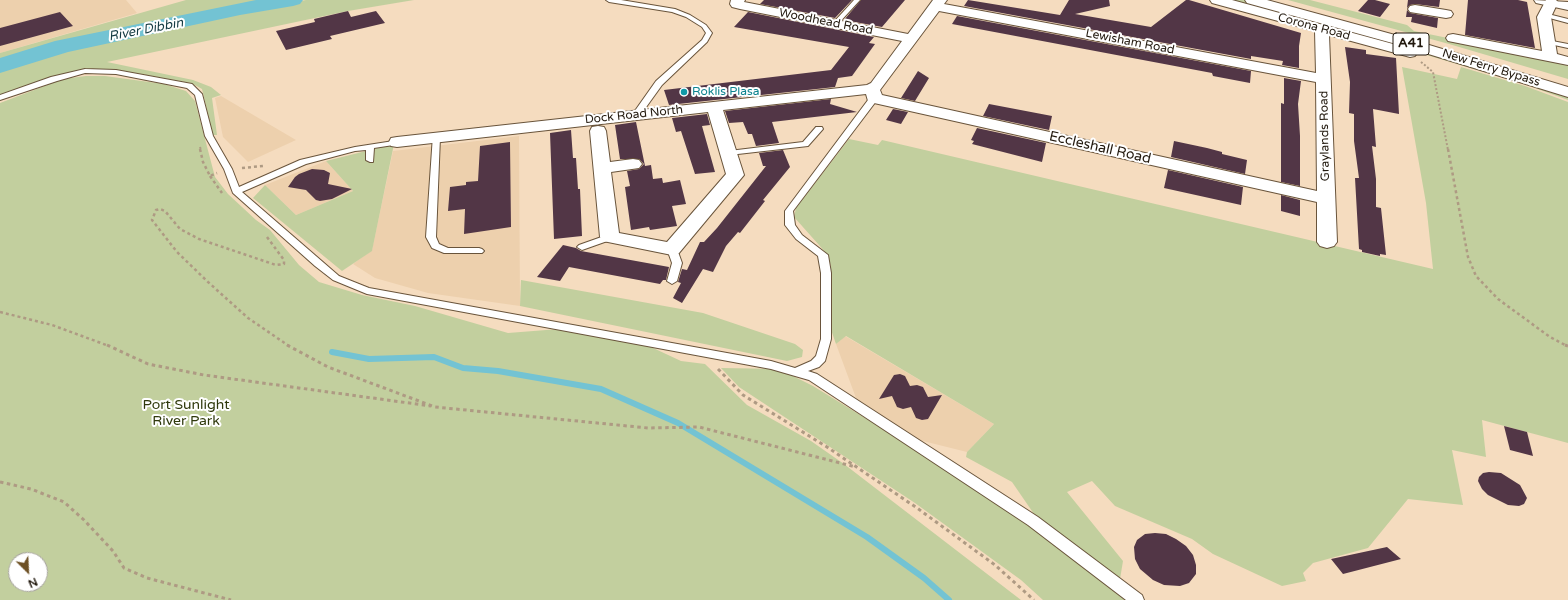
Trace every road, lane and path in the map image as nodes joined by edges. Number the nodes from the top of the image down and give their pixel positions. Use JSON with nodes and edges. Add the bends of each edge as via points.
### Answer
{"nodes":[{"id":1,"x":609,"y":0,"type":"edge"},
{"id":2,"x":856,"y":0,"type":"edge"},
{"id":3,"x":1217,"y":0,"type":"edge"},
{"id":4,"x":1252,"y":0,"type":"edge"},
{"id":5,"x":1279,"y":0,"type":"edge"},
{"id":6,"x":1447,"y":0,"type":"edge"},
{"id":7,"x":1546,"y":1,"type":"edge"},
{"id":8,"x":739,"y":3,"type":"edge"},
{"id":9,"x":938,"y":3,"type":"edge"},
{"id":10,"x":1568,"y":6,"type":"edge"},
{"id":11,"x":1415,"y":9,"type":"dead end"},
{"id":12,"x":1544,"y":15,"type":"junction"},
{"id":13,"x":1568,"y":21,"type":"edge"},
{"id":14,"x":835,"y":24,"type":"junction"},
{"id":15,"x":1322,"y":29,"type":"junction"},
{"id":16,"x":1453,"y":38,"type":"dead end"},
{"id":17,"x":912,"y":39,"type":"junction"},
{"id":18,"x":1547,"y":42,"type":"junction"},
{"id":19,"x":1568,"y":46,"type":"edge"},
{"id":20,"x":1410,"y":53,"type":"joint"},
{"id":21,"x":1550,"y":58,"type":"junction"},
{"id":22,"x":1568,"y":61,"type":"edge"},
{"id":23,"x":1323,"y":78,"type":"junction"},
{"id":24,"x":1568,"y":83,"type":"edge"},
{"id":25,"x":1568,"y":92,"type":"edge"},
{"id":26,"x":872,"y":93,"type":"junction"},
{"id":27,"x":0,"y":98,"type":"edge"},
{"id":28,"x":714,"y":106,"type":"junction"},
{"id":29,"x":636,"y":115,"type":"junction"},
{"id":30,"x":819,"y":129,"type":"dead end"},
{"id":31,"x":598,"y":131,"type":"dead end"},
{"id":32,"x":436,"y":138,"type":"junction"},
{"id":33,"x":199,"y":142,"type":"dead end"},
{"id":34,"x":397,"y":142,"type":"joint"},
{"id":35,"x":370,"y":147,"type":"junction"},
{"id":36,"x":729,"y":153,"type":"junction"},
{"id":37,"x":370,"y":160,"type":"dead end"},
{"id":38,"x":633,"y":164,"type":"dead end"},
{"id":39,"x":266,"y":166,"type":"dead end"},
{"id":40,"x":603,"y":168,"type":"junction"},
{"id":41,"x":228,"y":169,"type":"junction"},
{"id":42,"x":210,"y":176,"type":"junction"},
{"id":43,"x":236,"y":191,"type":"junction"},
{"id":44,"x":226,"y":199,"type":"dead end"},
{"id":45,"x":1326,"y":199,"type":"junction"},
{"id":46,"x":266,"y":235,"type":"dead end"},
{"id":47,"x":610,"y":237,"type":"junction"},
{"id":48,"x":1327,"y":242,"type":"dead end"},
{"id":49,"x":582,"y":247,"type":"dead end"},
{"id":50,"x":672,"y":249,"type":"junction"},
{"id":51,"x":479,"y":251,"type":"dead end"},
{"id":52,"x":672,"y":281,"type":"dead end"},
{"id":53,"x":0,"y":312,"type":"edge"},
{"id":54,"x":1568,"y":346,"type":"edge"},
{"id":55,"x":703,"y":354,"type":"junction"},
{"id":56,"x":796,"y":372,"type":"junction"},
{"id":57,"x":435,"y":407,"type":"junction"},
{"id":58,"x":856,"y":468,"type":"junction"},
{"id":59,"x":0,"y":482,"type":"edge"},
{"id":60,"x":231,"y":600,"type":"edge"},
{"id":61,"x":1034,"y":600,"type":"edge"},
{"id":62,"x":1138,"y":600,"type":"edge"}],
"edges":[{"from":1,"to":29,"type":"lane","via":[[673,10],[704,26],[709,33],[705,41],[659,83]]},
{"from":2,"to":14,"type":"lane"},
{"from":3,"to":15,"type":"street","name":"Corona Road"},
{"from":4,"to":25,"type":"main road","name":"New Ferry Bypass","number":"A41","via":[[1401,41]]},
{"from":5,"to":24,"type":"main road","name":"New Ferry Bypass","number":"A41"},
{"from":6,"to":11,"type":"street","via":[[1446,18]]},
{"from":7,"to":10,"type":"main road"},
{"from":7,"to":12,"type":"street"},
{"from":8,"to":14,"type":"street","name":"Woodhead Road"},
{"from":9,"to":17,"type":"street"},
{"from":9,"to":23,"type":"street","name":"Lewisham Road"},
{"from":12,"to":13,"type":"lane"},
{"from":12,"to":18,"type":"street"},
{"from":14,"to":17,"type":"street","name":"Woodhead Road"},
{"from":15,"to":20,"type":"street","name":"Corona Road"},
{"from":15,"to":23,"type":"street","name":"Graylands Road"},
{"from":16,"to":21,"type":"street"},
{"from":17,"to":26,"type":"street"},
{"from":18,"to":19,"type":"lane"},
{"from":18,"to":21,"type":"street"},
{"from":20,"to":54,"type":"path","via":[[1433,72],[1468,256],[1476,276],[1498,299],[1550,337]]},
{"from":21,"to":22,"type":"street"},
{"from":23,"to":45,"type":"street","name":"Graylands Road"},
{"from":26,"to":28,"type":"street","name":"Dock Road North"},
{"from":26,"to":45,"type":"street","name":"Eccleshall Road"},
{"from":26,"to":56,"type":"lane","via":[[789,211],[790,225],[799,237],[823,256],[826,273],[826,339],[821,358]]},
{"from":27,"to":41,"type":"lane","via":[[85,71],[116,72],[189,86],[198,94],[209,136]]},
{"from":28,"to":29,"type":"street","name":"Dock Road North"},
{"from":28,"to":36,"type":"street"},
{"from":29,"to":32,"type":"street","name":"Dock Road North"},
{"from":30,"to":36,"type":"lane","via":[[805,144]]},
{"from":31,"to":40,"type":"street"},
{"from":32,"to":34,"type":"street","name":"Dock Road North"},
{"from":32,"to":51,"type":"lane","via":[[431,237],[435,246],[447,251]]},
{"from":33,"to":42,"type":"path","via":[[203,162]]},
{"from":34,"to":35,"type":"lane"},
{"from":35,"to":37,"type":"lane"},
{"from":35,"to":43,"type":"lane","via":[[303,162]]},
{"from":36,"to":50,"type":"street","via":[[735,175]]},
{"from":38,"to":40,"type":"street"},
{"from":39,"to":41,"type":"path"},
{"from":40,"to":47,"type":"street"},
{"from":41,"to":42,"type":"path"},
{"from":41,"to":43,"type":"lane"},
{"from":42,"to":44,"type":"path"},
{"from":43,"to":55,"type":"lane","via":[[336,278],[367,291]]},
{"from":45,"to":48,"type":"street","name":"Graylands Road"},
{"from":46,"to":57,"type":"path","via":[[284,260],[284,264],[276,265],[199,239],[180,230],[160,209],[152,214],[152,220],[177,252],[248,318],[298,352],[328,367]]},
{"from":47,"to":49,"type":"lane"},
{"from":47,"to":50,"type":"street"},
{"from":50,"to":52,"type":"lane","via":[[677,263]]},
{"from":53,"to":57,"type":"path","via":[[52,325],[99,341],[148,364],[204,375]]},
{"from":55,"to":56,"type":"lane"},
{"from":55,"to":58,"type":"path","via":[[743,395]]},
{"from":56,"to":62,"type":"lane","via":[[813,377],[1013,508]]},
{"from":57,"to":58,"type":"path","via":[[648,428],[699,427]]},
{"from":58,"to":61,"type":"path","via":[[917,508],[995,565]]},
{"from":59,"to":60,"type":"path","via":[[32,489],[64,502],[113,551],[124,568],[146,578]]}]}
